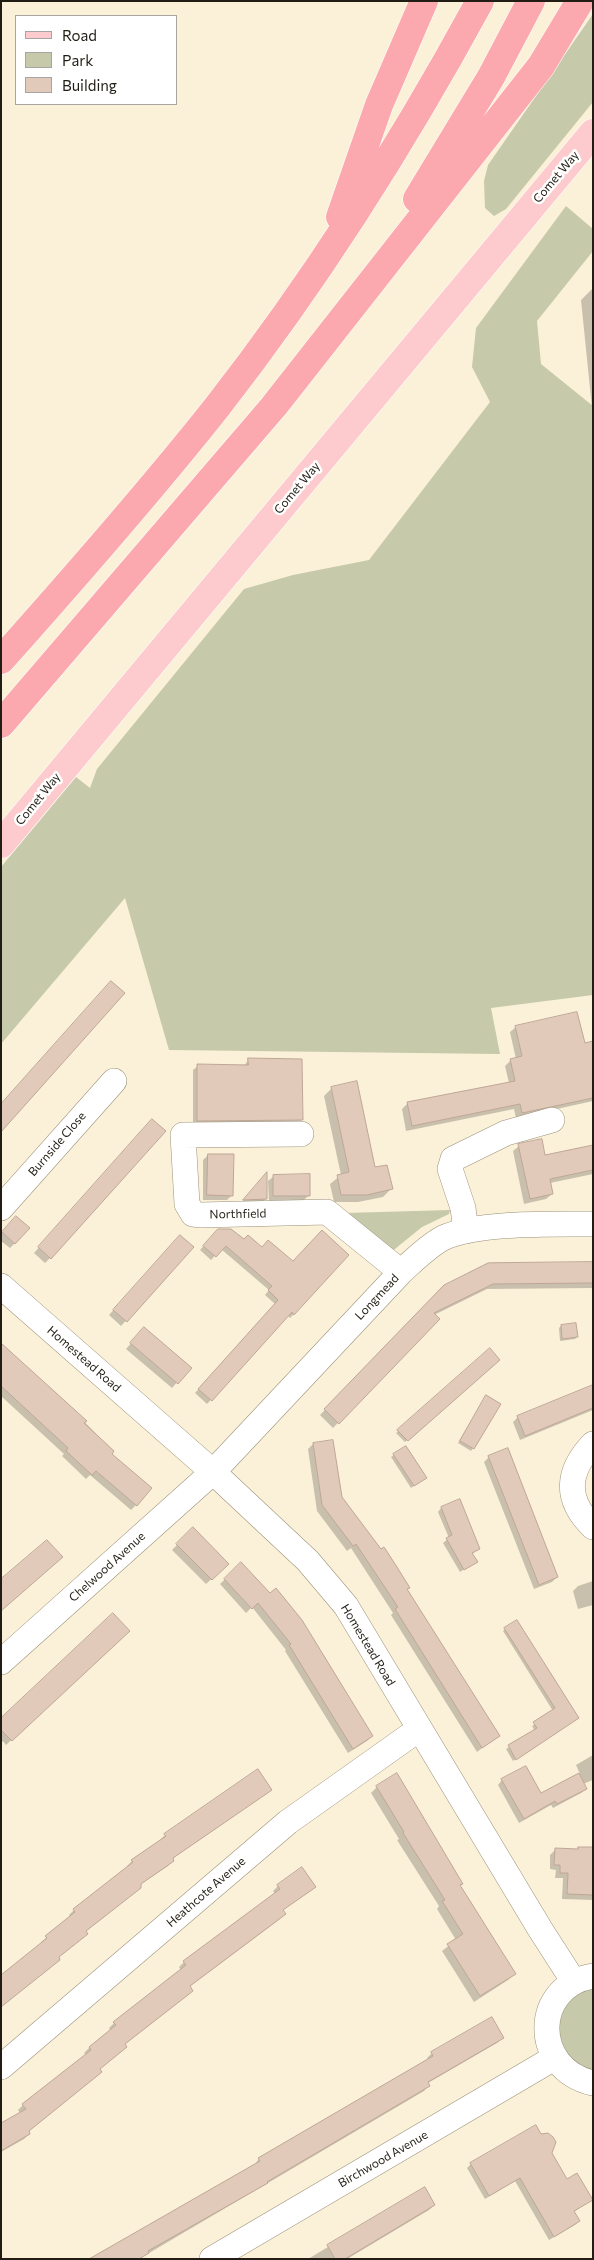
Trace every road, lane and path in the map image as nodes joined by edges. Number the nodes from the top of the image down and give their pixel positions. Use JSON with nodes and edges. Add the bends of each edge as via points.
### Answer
{"nodes":[{"id":1,"x":424,"y":1,"type":"edge"},
{"id":2,"x":480,"y":1,"type":"edge"},
{"id":3,"x":531,"y":1,"type":"edge"},
{"id":4,"x":580,"y":1,"type":"edge"},
{"id":5,"x":593,"y":133,"type":"edge"},
{"id":6,"x":325,"y":259,"type":"junction"},
{"id":7,"x":274,"y":406,"type":"junction"},
{"id":8,"x":1,"y":660,"type":"edge"},
{"id":9,"x":1,"y":724,"type":"edge"},
{"id":10,"x":1,"y":844,"type":"edge"},
{"id":11,"x":114,"y":1081,"type":"dead end"},
{"id":12,"x":552,"y":1120,"type":"dead end"},
{"id":13,"x":301,"y":1134,"type":"dead end"},
{"id":14,"x":1,"y":1208,"type":"edge"},
{"id":15,"x":593,"y":1224,"type":"edge"},
{"id":16,"x":466,"y":1231,"type":"junction"},
{"id":17,"x":401,"y":1272,"type":"junction"},
{"id":18,"x":1,"y":1286,"type":"edge"},
{"id":19,"x":593,"y":1444,"type":"edge"},
{"id":20,"x":213,"y":1472,"type":"junction"},
{"id":21,"x":593,"y":1527,"type":"edge"},
{"id":22,"x":1,"y":1662,"type":"edge"},
{"id":23,"x":420,"y":1729,"type":"junction"},
{"id":24,"x":584,"y":1979,"type":"edge"},
{"id":25,"x":554,"y":2058,"type":"junction"},
{"id":26,"x":1,"y":2068,"type":"edge"},
{"id":27,"x":593,"y":2083,"type":"edge"},
{"id":28,"x":212,"y":2259,"type":"edge"}],
"edges":[{"from":1,"to":6,"type":"highway","via":[[379,105]]},
{"from":2,"to":6,"type":"highway","via":[[391,158]]},
{"from":3,"to":7,"type":"highway","via":[[491,77],[430,178],[349,301]]},
{"from":4,"to":7,"type":"highway","via":[[541,66]]},
{"from":5,"to":10,"type":"main road","name":"Comet Way"},
{"from":6,"to":8,"type":"highway","via":[[212,413]]},
{"from":7,"to":9,"type":"highway"},
{"from":11,"to":14,"type":"street","name":"Burnside Close"},
{"from":12,"to":16,"type":"street","via":[[506,1133],[453,1159],[450,1169],[463,1208]]},
{"from":13,"to":17,"type":"street","name":"Northfield","via":[[183,1135],[187,1204],[193,1214],[328,1212]]},
{"from":15,"to":16,"type":"street","name":"Longmead"},
{"from":16,"to":17,"type":"street","name":"Longmead","via":[[444,1238]]},
{"from":17,"to":20,"type":"street","name":"Longmead"},
{"from":18,"to":20,"type":"street","name":"Homestead Road"},
{"from":19,"to":21,"type":"street","via":[[576,1464],[572,1491],[584,1519]]},
{"from":20,"to":22,"type":"street","name":"Chelwood Avenue"},
{"from":20,"to":23,"type":"street","name":"Homestead Road","via":[[308,1561],[346,1606]]},
{"from":23,"to":24,"type":"street","name":"Homestead Road"},
{"from":23,"to":26,"type":"street","name":"Heathcote Avenue","via":[[288,1822]]},
{"from":24,"to":25,"type":"street","via":[[561,1993],[551,2007],[547,2024],[548,2042]]},
{"from":25,"to":27,"type":"street","via":[[580,2080]]},
{"from":25,"to":28,"type":"street","name":"Birchwood Avenue"}]}
